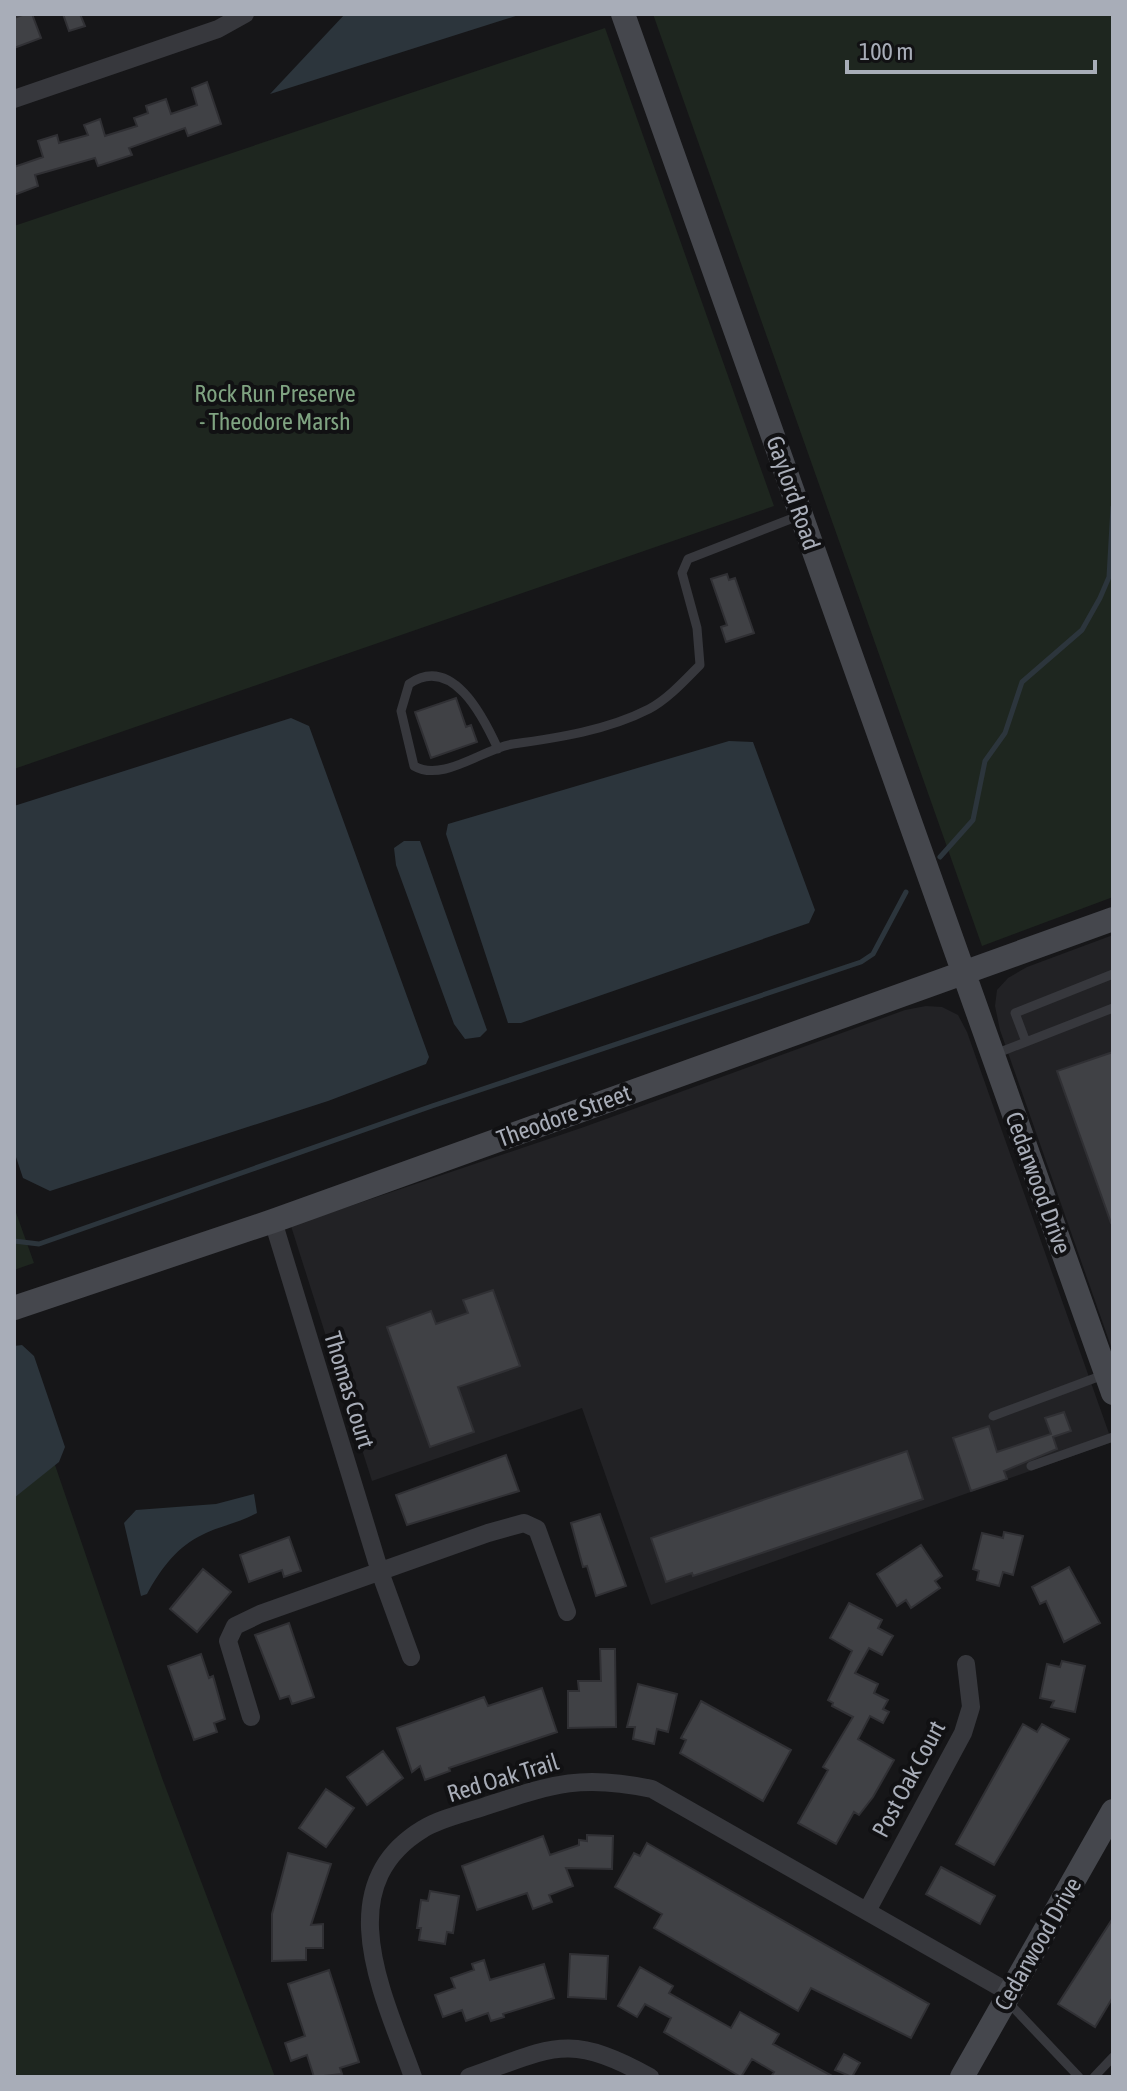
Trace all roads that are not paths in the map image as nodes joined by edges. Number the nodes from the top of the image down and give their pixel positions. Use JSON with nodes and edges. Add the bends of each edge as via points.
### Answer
{"nodes":[{"id":1,"x":245,"y":14,"type":"edge"},
{"id":2,"x":623,"y":14,"type":"edge"},
{"id":3,"x":14,"y":99,"type":"edge"},
{"id":4,"x":801,"y":515,"type":"junction"},
{"id":5,"x":498,"y":749,"type":"junction"},
{"id":6,"x":1113,"y":919,"type":"edge"},
{"id":7,"x":962,"y":973,"type":"junction"},
{"id":8,"x":1113,"y":974,"type":"edge"},
{"id":9,"x":1113,"y":1008,"type":"edge"},
{"id":10,"x":1026,"y":1042,"type":"junction"},
{"id":11,"x":991,"y":1055,"type":"junction"},
{"id":12,"x":273,"y":1221,"type":"junction"},
{"id":13,"x":14,"y":1308,"type":"edge"},
{"id":14,"x":1110,"y":1383,"type":"edge"},
{"id":15,"x":993,"y":1416,"type":"dead end"},
{"id":16,"x":1113,"y":1437,"type":"edge"},
{"id":17,"x":1031,"y":1466,"type":"dead end"},
{"id":18,"x":380,"y":1572,"type":"junction"},
{"id":19,"x":567,"y":1612,"type":"dead end"},
{"id":20,"x":411,"y":1657,"type":"dead end"},
{"id":21,"x":966,"y":1664,"type":"dead end"},
{"id":22,"x":251,"y":1717,"type":"dead end"},
{"id":23,"x":1113,"y":1811,"type":"edge"},
{"id":24,"x":867,"y":1911,"type":"junction"},
{"id":25,"x":1008,"y":1996,"type":"junction"},
{"id":26,"x":1113,"y":2057,"type":"edge"},
{"id":27,"x":413,"y":2077,"type":"edge"},
{"id":28,"x":469,"y":2077,"type":"edge"},
{"id":29,"x":650,"y":2077,"type":"edge"},
{"id":30,"x":962,"y":2077,"type":"edge"},
{"id":31,"x":1079,"y":2077,"type":"edge"},
{"id":32,"x":1094,"y":2077,"type":"edge"}],
"edges":[{"from":1,"to":3,"type":"street","via":[[218,29]]},
{"from":2,"to":4,"type":"street","name":"Gaylord Road"},
{"from":4,"to":5,"type":"lane","via":[[684,564],[700,665],[667,696],[650,709],[602,726]]},
{"from":4,"to":7,"type":"street","name":"Gaylord Road"},
{"from":5,"to":5,"type":"lane","via":[[439,769],[414,766],[401,711],[409,684],[432,675],[453,681]]},
{"from":6,"to":7,"type":"street","name":"Theodore Street"},
{"from":7,"to":11,"type":"street","name":"Cedarwood Drive"},
{"from":7,"to":12,"type":"street","name":"Theodore Street"},
{"from":8,"to":10,"type":"lane","via":[[1015,1013]]},
{"from":9,"to":10,"type":"lane"},
{"from":10,"to":11,"type":"lane"},
{"from":11,"to":14,"type":"street","name":"Cedarwood Drive"},
{"from":12,"to":13,"type":"street","name":"Theodore Street"},
{"from":12,"to":18,"type":"street","name":"Thomas Court"},
{"from":14,"to":15,"type":"lane"},
{"from":16,"to":17,"type":"lane"},
{"from":18,"to":19,"type":"street","via":[[524,1523],[537,1529]]},
{"from":18,"to":20,"type":"street","name":"Thomas Court"},
{"from":18,"to":22,"type":"street","via":[[235,1626],[228,1641]]},
{"from":21,"to":24,"type":"street","name":"Post Oak Court","via":[[971,1707],[963,1733]]},
{"from":23,"to":25,"type":"street","name":"Cedarwood Drive"},
{"from":24,"to":25,"type":"street","name":"Red Oak Trail"},
{"from":24,"to":27,"type":"street","name":"Red Oak Trail","via":[[652,1789],[617,1782],[554,1783],[424,1828],[385,1866],[368,1922],[370,1953]]},
{"from":25,"to":30,"type":"street","name":"Cedarwood Drive"},
{"from":25,"to":31,"type":"lane"},
{"from":26,"to":32,"type":"lane"},
{"from":28,"to":29,"type":"street","via":[[551,2048],[580,2046]]}]}
